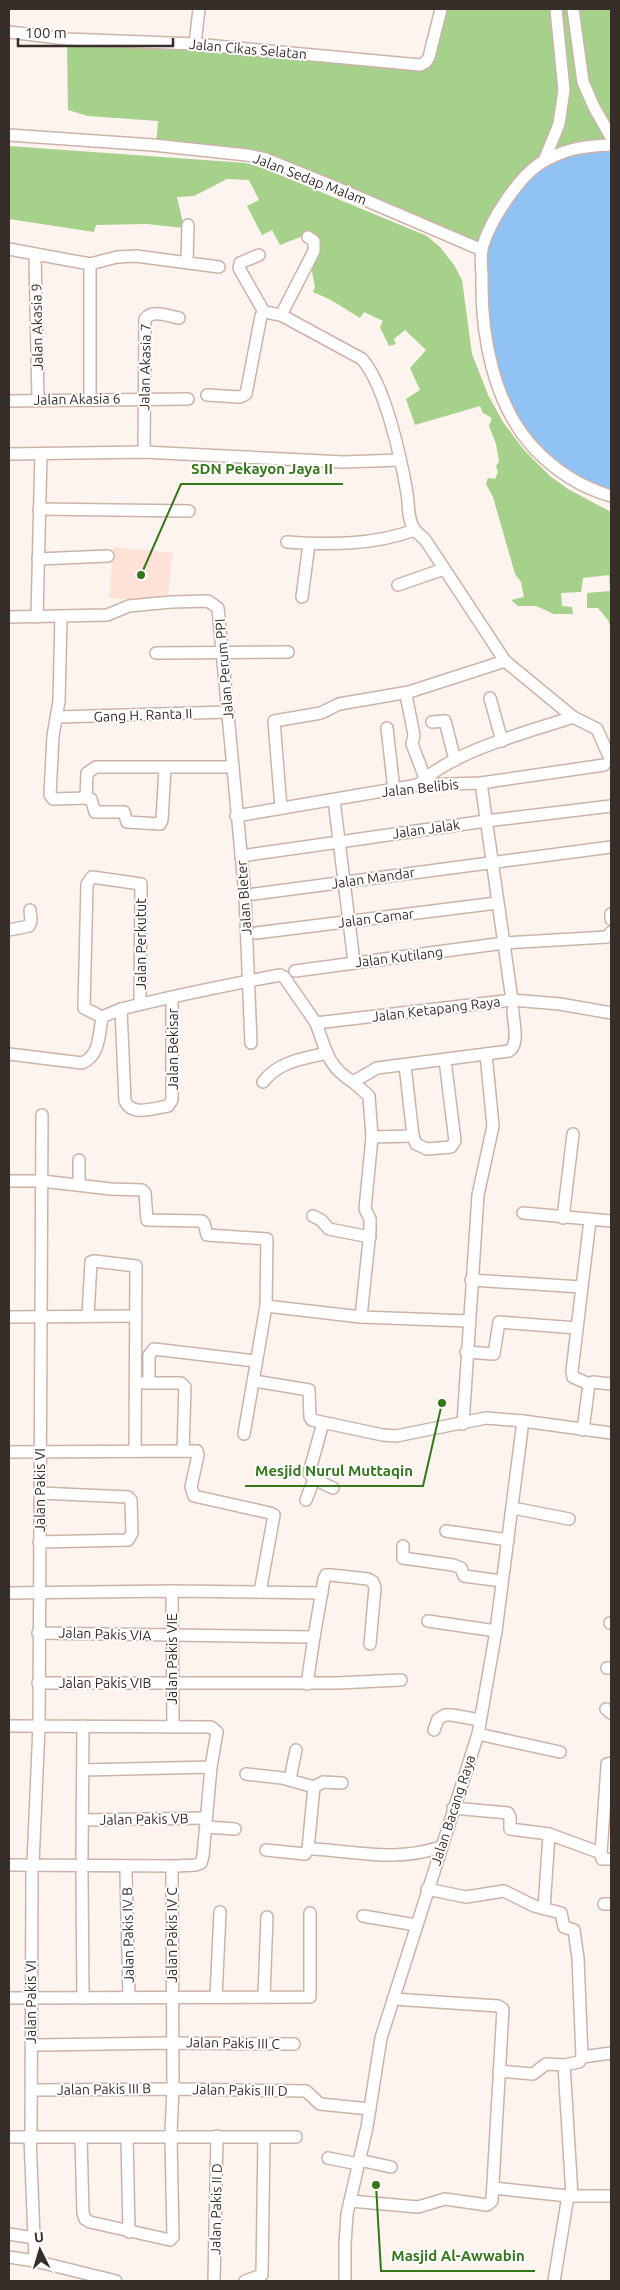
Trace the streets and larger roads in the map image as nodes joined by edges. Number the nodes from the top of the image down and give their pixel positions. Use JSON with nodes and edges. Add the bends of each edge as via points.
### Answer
{"nodes":[{"id":1,"x":199,"y":9,"type":"edge"},
{"id":2,"x":438,"y":9,"type":"edge"},
{"id":3,"x":556,"y":9,"type":"edge"},
{"id":4,"x":574,"y":9,"type":"edge"},
{"id":5,"x":9,"y":32,"type":"edge"},
{"id":6,"x":196,"y":44,"type":"junction"},
{"id":7,"x":9,"y":135,"type":"edge"},
{"id":8,"x":611,"y":137,"type":"edge"},
{"id":9,"x":611,"y":144,"type":"edge"},
{"id":10,"x":544,"y":161,"type":"junction"},
{"id":11,"x":188,"y":225,"type":"dead end"},
{"id":12,"x":308,"y":237,"type":"dead end"},
{"id":13,"x":9,"y":249,"type":"edge"},
{"id":14,"x":482,"y":250,"type":"junction"},
{"id":15,"x":35,"y":255,"type":"junction"},
{"id":16,"x":259,"y":255,"type":"dead end"},
{"id":17,"x":187,"y":262,"type":"junction"},
{"id":18,"x":90,"y":264,"type":"junction"},
{"id":19,"x":219,"y":267,"type":"dead end"},
{"id":20,"x":264,"y":312,"type":"junction"},
{"id":21,"x":281,"y":314,"type":"junction"},
{"id":22,"x":179,"y":318,"type":"dead end"},
{"id":23,"x":208,"y":395,"type":"dead end"},
{"id":24,"x":90,"y":398,"type":"junction"},
{"id":25,"x":144,"y":398,"type":"junction"},
{"id":26,"x":188,"y":399,"type":"dead end"},
{"id":27,"x":9,"y":400,"type":"edge"},
{"id":28,"x":38,"y":400,"type":"junction"},
{"id":29,"x":144,"y":452,"type":"junction"},
{"id":30,"x":9,"y":454,"type":"edge"},
{"id":31,"x":41,"y":454,"type":"junction"},
{"id":32,"x":400,"y":460,"type":"junction"},
{"id":33,"x":611,"y":496,"type":"edge"},
{"id":34,"x":39,"y":509,"type":"junction"},
{"id":35,"x":190,"y":511,"type":"dead end"},
{"id":36,"x":415,"y":530,"type":"junction"},
{"id":37,"x":287,"y":542,"type":"dead end"},
{"id":38,"x":309,"y":544,"type":"junction"},
{"id":39,"x":108,"y":556,"type":"dead end"},
{"id":40,"x":38,"y":559,"type":"junction"},
{"id":41,"x":444,"y":568,"type":"junction"},
{"id":42,"x":398,"y":585,"type":"dead end"},
{"id":43,"x":302,"y":597,"type":"dead end"},
{"id":44,"x":9,"y":617,"type":"edge"},
{"id":45,"x":37,"y":617,"type":"junction"},
{"id":46,"x":61,"y":617,"type":"junction"},
{"id":47,"x":222,"y":651,"type":"junction"},
{"id":48,"x":288,"y":652,"type":"dead end"},
{"id":49,"x":156,"y":653,"type":"dead end"},
{"id":50,"x":505,"y":662,"type":"junction"},
{"id":51,"x":490,"y":698,"type":"dead end"},
{"id":52,"x":407,"y":700,"type":"dead end"},
{"id":53,"x":228,"y":712,"type":"junction"},
{"id":54,"x":58,"y":717,"type":"junction"},
{"id":55,"x":573,"y":717,"type":"junction"},
{"id":56,"x":432,"y":722,"type":"dead end"},
{"id":57,"x":387,"y":728,"type":"dead end"},
{"id":58,"x":502,"y":741,"type":"junction"},
{"id":59,"x":455,"y":760,"type":"junction"},
{"id":60,"x":608,"y":763,"type":"edge"},
{"id":61,"x":233,"y":767,"type":"junction"},
{"id":62,"x":165,"y":768,"type":"junction"},
{"id":63,"x":422,"y":782,"type":"junction"},
{"id":64,"x":481,"y":783,"type":"junction"},
{"id":65,"x":394,"y":790,"type":"junction"},
{"id":66,"x":86,"y":798,"type":"junction"},
{"id":67,"x":334,"y":800,"type":"junction"},
{"id":68,"x":611,"y":806,"type":"edge"},
{"id":69,"x":281,"y":808,"type":"junction"},
{"id":70,"x":236,"y":816,"type":"junction"},
{"id":71,"x":486,"y":821,"type":"junction"},
{"id":72,"x":339,"y":842,"type":"junction"},
{"id":73,"x":611,"y":847,"type":"edge"},
{"id":74,"x":240,"y":856,"type":"junction"},
{"id":75,"x":492,"y":862,"type":"junction"},
{"id":76,"x":344,"y":882,"type":"junction"},
{"id":77,"x":254,"y":894,"type":"dead end"},
{"id":78,"x":496,"y":903,"type":"junction"},
{"id":79,"x":30,"y":910,"type":"dead end"},
{"id":80,"x":611,"y":914,"type":"edge"},
{"id":81,"x":611,"y":918,"type":"edge"},
{"id":82,"x":350,"y":922,"type":"junction"},
{"id":83,"x":9,"y":930,"type":"edge"},
{"id":84,"x":611,"y":932,"type":"edge"},
{"id":85,"x":256,"y":933,"type":"dead end"},
{"id":86,"x":504,"y":943,"type":"junction"},
{"id":87,"x":354,"y":962,"type":"junction"},
{"id":88,"x":295,"y":972,"type":"dead end"},
{"id":89,"x":248,"y":981,"type":"junction"},
{"id":90,"x":172,"y":997,"type":"junction"},
{"id":91,"x":140,"y":1004,"type":"junction"},
{"id":92,"x":512,"y":1005,"type":"junction"},
{"id":93,"x":120,"y":1009,"type":"junction"},
{"id":94,"x":611,"y":1012,"type":"edge"},
{"id":95,"x":102,"y":1017,"type":"junction"},
{"id":96,"x":316,"y":1023,"type":"junction"},
{"id":97,"x":251,"y":1043,"type":"dead end"},
{"id":98,"x":328,"y":1053,"type":"junction"},
{"id":99,"x":9,"y":1054,"type":"edge"},
{"id":100,"x":486,"y":1054,"type":"junction"},
{"id":101,"x":444,"y":1060,"type":"junction"},
{"id":102,"x":405,"y":1065,"type":"junction"},
{"id":103,"x":263,"y":1082,"type":"dead end"},
{"id":104,"x":353,"y":1082,"type":"junction"},
{"id":105,"x":42,"y":1115,"type":"dead end"},
{"id":106,"x":573,"y":1134,"type":"dead end"},
{"id":107,"x":413,"y":1136,"type":"junction"},
{"id":108,"x":372,"y":1137,"type":"junction"},
{"id":109,"x":79,"y":1160,"type":"dead end"},
{"id":110,"x":9,"y":1181,"type":"edge"},
{"id":111,"x":42,"y":1181,"type":"junction"},
{"id":112,"x":79,"y":1184,"type":"junction"},
{"id":113,"x":523,"y":1213,"type":"dead end"},
{"id":114,"x":313,"y":1216,"type":"dead end"},
{"id":115,"x":563,"y":1218,"type":"junction"},
{"id":116,"x":590,"y":1220,"type":"junction"},
{"id":117,"x":611,"y":1221,"type":"edge"},
{"id":118,"x":370,"y":1238,"type":"junction"},
{"id":119,"x":471,"y":1280,"type":"junction"},
{"id":120,"x":582,"y":1287,"type":"junction"},
{"id":121,"x":266,"y":1306,"type":"junction"},
{"id":122,"x":88,"y":1316,"type":"junction"},
{"id":123,"x":136,"y":1316,"type":"junction"},
{"id":124,"x":9,"y":1317,"type":"edge"},
{"id":125,"x":42,"y":1317,"type":"junction"},
{"id":126,"x":361,"y":1317,"type":"junction"},
{"id":127,"x":468,"y":1321,"type":"junction"},
{"id":128,"x":577,"y":1328,"type":"junction"},
{"id":129,"x":466,"y":1352,"type":"junction"},
{"id":130,"x":255,"y":1361,"type":"junction"},
{"id":131,"x":254,"y":1381,"type":"junction"},
{"id":132,"x":149,"y":1383,"type":"junction"},
{"id":133,"x":134,"y":1384,"type":"junction"},
{"id":134,"x":589,"y":1384,"type":"junction"},
{"id":135,"x":611,"y":1384,"type":"edge"},
{"id":136,"x":523,"y":1421,"type":"junction"},
{"id":137,"x":323,"y":1423,"type":"junction"},
{"id":138,"x":463,"y":1424,"type":"junction"},
{"id":139,"x":584,"y":1430,"type":"junction"},
{"id":140,"x":611,"y":1433,"type":"edge"},
{"id":141,"x":244,"y":1434,"type":"dead end"},
{"id":142,"x":183,"y":1450,"type":"junction"},
{"id":143,"x":40,"y":1451,"type":"junction"},
{"id":144,"x":135,"y":1451,"type":"junction"},
{"id":145,"x":9,"y":1452,"type":"edge"},
{"id":146,"x":314,"y":1479,"type":"junction"},
{"id":147,"x":333,"y":1488,"type":"dead end"},
{"id":148,"x":40,"y":1493,"type":"junction"},
{"id":149,"x":306,"y":1500,"type":"dead end"},
{"id":150,"x":513,"y":1508,"type":"junction"},
{"id":151,"x":568,"y":1519,"type":"dead end"},
{"id":152,"x":446,"y":1531,"type":"dead end"},
{"id":153,"x":508,"y":1540,"type":"junction"},
{"id":154,"x":39,"y":1542,"type":"junction"},
{"id":155,"x":403,"y":1546,"type":"dead end"},
{"id":156,"x":502,"y":1581,"type":"junction"},
{"id":157,"x":172,"y":1591,"type":"junction"},
{"id":158,"x":38,"y":1592,"type":"junction"},
{"id":159,"x":260,"y":1592,"type":"junction"},
{"id":160,"x":9,"y":1593,"type":"edge"},
{"id":161,"x":322,"y":1594,"type":"junction"},
{"id":162,"x":428,"y":1621,"type":"dead end"},
{"id":163,"x":496,"y":1631,"type":"junction"},
{"id":164,"x":38,"y":1633,"type":"junction"},
{"id":165,"x":172,"y":1636,"type":"junction"},
{"id":166,"x":314,"y":1637,"type":"junction"},
{"id":167,"x":370,"y":1644,"type":"dead end"},
{"id":168,"x":401,"y":1680,"type":"dead end"},
{"id":169,"x":38,"y":1683,"type":"junction"},
{"id":170,"x":172,"y":1683,"type":"junction"},
{"id":171,"x":307,"y":1684,"type":"junction"},
{"id":172,"x":480,"y":1720,"type":"junction"},
{"id":173,"x":9,"y":1726,"type":"edge"},
{"id":174,"x":39,"y":1726,"type":"junction"},
{"id":175,"x":82,"y":1726,"type":"junction"},
{"id":176,"x":173,"y":1726,"type":"junction"},
{"id":177,"x":434,"y":1730,"type":"dead end"},
{"id":178,"x":478,"y":1734,"type":"junction"},
{"id":179,"x":296,"y":1750,"type":"dead end"},
{"id":180,"x":560,"y":1752,"type":"dead end"},
{"id":181,"x":610,"y":1763,"type":"edge"},
{"id":182,"x":211,"y":1767,"type":"junction"},
{"id":183,"x":83,"y":1770,"type":"junction"},
{"id":184,"x":246,"y":1774,"type":"dead end"},
{"id":185,"x":290,"y":1779,"type":"junction"},
{"id":186,"x":342,"y":1783,"type":"dead end"},
{"id":187,"x":314,"y":1787,"type":"junction"},
{"id":188,"x":453,"y":1808,"type":"junction"},
{"id":189,"x":608,"y":1812,"type":"edge"},
{"id":190,"x":82,"y":1820,"type":"junction"},
{"id":191,"x":206,"y":1822,"type":"junction"},
{"id":192,"x":235,"y":1829,"type":"dead end"},
{"id":193,"x":549,"y":1834,"type":"junction"},
{"id":194,"x":441,"y":1847,"type":"junction"},
{"id":195,"x":308,"y":1849,"type":"junction"},
{"id":196,"x":266,"y":1850,"type":"dead end"},
{"id":197,"x":606,"y":1856,"type":"edge"},
{"id":198,"x":82,"y":1857,"type":"dead end"},
{"id":199,"x":9,"y":1865,"type":"edge"},
{"id":200,"x":33,"y":1868,"type":"junction"},
{"id":201,"x":126,"y":1872,"type":"dead end"},
{"id":202,"x":82,"y":1873,"type":"dead end"},
{"id":203,"x":172,"y":1874,"type":"dead end"},
{"id":204,"x":427,"y":1889,"type":"junction"},
{"id":205,"x":544,"y":1909,"type":"junction"},
{"id":206,"x":220,"y":1912,"type":"dead end"},
{"id":207,"x":310,"y":1913,"type":"dead end"},
{"id":208,"x":363,"y":1916,"type":"dead end"},
{"id":209,"x":267,"y":1917,"type":"dead end"},
{"id":210,"x":416,"y":1925,"type":"junction"},
{"id":211,"x":172,"y":1996,"type":"junction"},
{"id":212,"x":264,"y":1996,"type":"junction"},
{"id":213,"x":129,"y":1997,"type":"junction"},
{"id":214,"x":216,"y":1997,"type":"junction"},
{"id":215,"x":9,"y":1998,"type":"edge"},
{"id":216,"x":82,"y":1998,"type":"junction"},
{"id":217,"x":31,"y":1999,"type":"junction"},
{"id":218,"x":393,"y":1999,"type":"junction"},
{"id":219,"x":172,"y":2043,"type":"junction"},
{"id":220,"x":294,"y":2044,"type":"dead end"},
{"id":221,"x":37,"y":2045,"type":"dead end"},
{"id":222,"x":611,"y":2052,"type":"edge"},
{"id":223,"x":582,"y":2057,"type":"junction"},
{"id":224,"x":564,"y":2065,"type":"junction"},
{"id":225,"x":499,"y":2071,"type":"junction"},
{"id":226,"x":173,"y":2088,"type":"junction"},
{"id":227,"x":36,"y":2090,"type":"dead end"},
{"id":228,"x":370,"y":2109,"type":"junction"},
{"id":229,"x":171,"y":2134,"type":"junction"},
{"id":230,"x":30,"y":2135,"type":"junction"},
{"id":231,"x":217,"y":2136,"type":"junction"},
{"id":232,"x":264,"y":2136,"type":"junction"},
{"id":233,"x":9,"y":2137,"type":"edge"},
{"id":234,"x":127,"y":2137,"type":"junction"},
{"id":235,"x":296,"y":2137,"type":"dead end"},
{"id":236,"x":81,"y":2138,"type":"junction"},
{"id":237,"x":328,"y":2158,"type":"dead end"},
{"id":238,"x":358,"y":2162,"type":"junction"},
{"id":239,"x":392,"y":2168,"type":"dead end"},
{"id":240,"x":493,"y":2188,"type":"junction"},
{"id":241,"x":570,"y":2196,"type":"junction"},
{"id":242,"x":611,"y":2196,"type":"edge"},
{"id":243,"x":350,"y":2201,"type":"junction"},
{"id":244,"x":129,"y":2232,"type":"junction"},
{"id":245,"x":9,"y":2234,"type":"edge"},
{"id":246,"x":34,"y":2238,"type":"junction"},
{"id":247,"x":9,"y":2257,"type":"edge"},
{"id":248,"x":35,"y":2261,"type":"junction"},
{"id":249,"x":260,"y":2278,"type":"edge"},
{"id":250,"x":116,"y":2281,"type":"edge"},
{"id":251,"x":214,"y":2281,"type":"edge"},
{"id":252,"x":222,"y":2281,"type":"edge"},
{"id":253,"x":245,"y":2281,"type":"edge"},
{"id":254,"x":345,"y":2281,"type":"edge"},
{"id":255,"x":554,"y":2281,"type":"edge"}],
"edges":[{"from":1,"to":6,"type":"street"},
{"from":2,"to":6,"type":"street","name":"Jalan Cikas Selatan","via":[[426,62],[420,65]]},
{"from":3,"to":10,"type":"street","via":[[564,90],[559,124]]},
{"from":4,"to":8,"type":"street","via":[[583,82]]},
{"from":5,"to":6,"type":"street","name":"Jalan Cikas Selatan","via":[[67,39]]},
{"from":7,"to":14,"type":"street","name":"Jalan Sedap Malam","via":[[226,152],[266,160]]},
{"from":9,"to":10,"type":"street","via":[[576,147]]},
{"from":10,"to":14,"type":"street","via":[[512,190],[491,225]]},
{"from":11,"to":17,"type":"street"},
{"from":12,"to":21,"type":"street","via":[[315,242],[314,251]]},
{"from":13,"to":15,"type":"street"},
{"from":14,"to":33,"type":"street","via":[[486,341],[495,378],[512,416],[531,445],[565,476]]},
{"from":15,"to":18,"type":"street"},
{"from":15,"to":28,"type":"street","name":"Jalan Akasia 9"},
{"from":16,"to":20,"type":"street","via":[[240,263],[239,268]]},
{"from":17,"to":18,"type":"street","via":[[126,256]]},
{"from":17,"to":19,"type":"street"},
{"from":18,"to":24,"type":"street"},
{"from":20,"to":21,"type":"street"},
{"from":20,"to":23,"type":"street","via":[[246,394],[240,397]]},
{"from":21,"to":32,"type":"street","via":[[364,362],[385,404]]},
{"from":22,"to":25,"type":"street","name":"Jalan Akasia 7","via":[[154,314],[145,319]]},
{"from":24,"to":25,"type":"street","name":"Jalan Akasia 6"},
{"from":24,"to":28,"type":"street","name":"Jalan Akasia 6"},
{"from":25,"to":26,"type":"street","name":"Jalan Akasia 6"},
{"from":25,"to":29,"type":"street","name":"Jalan Akasia 7"},
{"from":27,"to":28,"type":"street","name":"Jalan Akasia 6"},
{"from":29,"to":31,"type":"street"},
{"from":29,"to":32,"type":"street","via":[[334,461]]},
{"from":30,"to":31,"type":"street"},
{"from":31,"to":34,"type":"street"},
{"from":32,"to":36,"type":"street"},
{"from":34,"to":35,"type":"street"},
{"from":34,"to":40,"type":"street"},
{"from":36,"to":38,"type":"street","via":[[380,540]]},
{"from":36,"to":41,"type":"street"},
{"from":37,"to":38,"type":"street"},
{"from":38,"to":43,"type":"street"},
{"from":39,"to":40,"type":"street"},
{"from":40,"to":45,"type":"street"},
{"from":41,"to":42,"type":"street"},
{"from":41,"to":50,"type":"street"},
{"from":44,"to":45,"type":"street","name":"Jalan Perum PPI"},
{"from":45,"to":46,"type":"street","name":"Jalan Perum PPI"},
{"from":46,"to":47,"type":"street","name":"Jalan Perum PPI","via":[[106,615],[139,604],[208,601],[219,611]]},
{"from":46,"to":54,"type":"street"},
{"from":47,"to":48,"type":"street"},
{"from":47,"to":49,"type":"street"},
{"from":47,"to":53,"type":"street","name":"Jalan Perum PPI"},
{"from":50,"to":55,"type":"street"},
{"from":50,"to":69,"type":"street","via":[[409,692],[339,704],[321,713],[274,721]]},
{"from":51,"to":58,"type":"street"},
{"from":52,"to":63,"type":"street","via":[[414,735],[412,744]]},
{"from":53,"to":54,"type":"street","name":"Gang H. Ranta II"},
{"from":53,"to":61,"type":"street","name":"Jalan Perum PPI"},
{"from":54,"to":66,"type":"street","via":[[51,797]]},
{"from":55,"to":58,"type":"street"},
{"from":55,"to":60,"type":"street","via":[[597,729]]},
{"from":56,"to":59,"type":"street","via":[[445,721]]},
{"from":57,"to":65,"type":"street"},
{"from":58,"to":59,"type":"street"},
{"from":59,"to":63,"type":"street"},
{"from":60,"to":64,"type":"street","name":"Jalan Belibis"},
{"from":61,"to":62,"type":"street"},
{"from":61,"to":70,"type":"street","name":"Jalan Perum PPI"},
{"from":62,"to":66,"type":"street","via":[[92,768],[87,773]]},
{"from":62,"to":66,"type":"street","via":[[160,824],[127,822],[123,812],[95,812],[91,799]]},
{"from":63,"to":64,"type":"street","name":"Jalan Belibis"},
{"from":63,"to":65,"type":"street","name":"Jalan Belibis"},
{"from":64,"to":71,"type":"street"},
{"from":65,"to":67,"type":"street","name":"Jalan Belibis"},
{"from":67,"to":69,"type":"street","name":"Jalan Belibis"},
{"from":67,"to":72,"type":"street"},
{"from":68,"to":71,"type":"street","name":"Jalan Jalak"},
{"from":69,"to":70,"type":"street","name":"Jalan Belibis"},
{"from":70,"to":74,"type":"street","name":"Jalan Bleter"},
{"from":71,"to":72,"type":"street","name":"Jalan Jalak"},
{"from":71,"to":75,"type":"street"},
{"from":72,"to":74,"type":"street","name":"Jalan Jalak"},
{"from":72,"to":76,"type":"street"},
{"from":73,"to":75,"type":"street","name":"Jalan Mandar"},
{"from":74,"to":89,"type":"street","name":"Jalan Bleter"},
{"from":75,"to":76,"type":"street","name":"Jalan Mandar"},
{"from":75,"to":78,"type":"street"},
{"from":76,"to":77,"type":"street","name":"Jalan Mandar"},
{"from":76,"to":82,"type":"street"},
{"from":78,"to":82,"type":"street","name":"Jalan Camar"},
{"from":78,"to":86,"type":"street"},
{"from":79,"to":83,"type":"street","via":[[29,926]]},
{"from":80,"to":81,"type":"street"},
{"from":82,"to":85,"type":"street","name":"Jalan Camar"},
{"from":82,"to":87,"type":"street"},
{"from":84,"to":86,"type":"street","name":"Jalan Kutilang","via":[[607,937]]},
{"from":86,"to":87,"type":"street","name":"Jalan Kutilang"},
{"from":86,"to":92,"type":"street"},
{"from":87,"to":88,"type":"street","name":"Jalan Kutilang"},
{"from":89,"to":90,"type":"street"},
{"from":89,"to":96,"type":"street","via":[[284,977]]},
{"from":89,"to":97,"type":"street","name":"Jalan Bleter"},
{"from":90,"to":91,"type":"street"},
{"from":90,"to":93,"type":"street","name":"Jalan Bekisar","via":[[174,1091],[170,1105],[136,1111],[128,1107],[125,1101]]},
{"from":91,"to":93,"type":"street"},
{"from":91,"to":95,"type":"street","name":"Jalan Perkutut","via":[[141,884],[92,877],[87,884],[84,1008]]},
{"from":92,"to":94,"type":"street","name":"Jalan Ketapang Raya","via":[[560,1004]]},
{"from":92,"to":96,"type":"street","name":"Jalan Ketapang Raya"},
{"from":92,"to":100,"type":"street","via":[[513,1048]]},
{"from":93,"to":95,"type":"street"},
{"from":95,"to":99,"type":"street","via":[[96,1049],[89,1060],[82,1063]]},
{"from":96,"to":98,"type":"street"},
{"from":98,"to":103,"type":"street","via":[[285,1064]]},
{"from":98,"to":104,"type":"street","via":[[336,1070]]},
{"from":100,"to":101,"type":"street"},
{"from":100,"to":119,"type":"street","via":[[494,1126],[478,1195]]},
{"from":101,"to":102,"type":"street"},
{"from":101,"to":107,"type":"street","via":[[455,1144],[451,1148],[427,1149],[416,1144]]},
{"from":102,"to":104,"type":"street","via":[[377,1068]]},
{"from":102,"to":107,"type":"street"},
{"from":104,"to":108,"type":"street","via":[[369,1096]]},
{"from":105,"to":111,"type":"street","name":"Jalan Pakis VI"},
{"from":106,"to":115,"type":"street"},
{"from":107,"to":108,"type":"street"},
{"from":108,"to":118,"type":"street","via":[[365,1209],[370,1219]]},
{"from":109,"to":112,"type":"street"},
{"from":110,"to":111,"type":"street"},
{"from":111,"to":112,"type":"street"},
{"from":111,"to":125,"type":"street","name":"Jalan Pakis VI"},
{"from":112,"to":121,"type":"street","via":[[144,1190],[147,1220],[202,1221],[207,1235],[266,1239]]},
{"from":113,"to":115,"type":"street"},
{"from":114,"to":118,"type":"street","via":[[329,1229]]},
{"from":115,"to":116,"type":"street"},
{"from":116,"to":117,"type":"street"},
{"from":116,"to":120,"type":"street"},
{"from":118,"to":126,"type":"street"},
{"from":119,"to":120,"type":"street"},
{"from":119,"to":127,"type":"street"},
{"from":120,"to":128,"type":"street"},
{"from":121,"to":126,"type":"street"},
{"from":121,"to":130,"type":"street"},
{"from":122,"to":123,"type":"street"},
{"from":122,"to":123,"type":"street","via":[[90,1264],[94,1261],[136,1266]]},
{"from":122,"to":125,"type":"street"},
{"from":123,"to":133,"type":"street"},
{"from":124,"to":125,"type":"street"},
{"from":125,"to":143,"type":"street","name":"Jalan Pakis VI"},
{"from":126,"to":127,"type":"street"},
{"from":127,"to":129,"type":"street"},
{"from":128,"to":129,"type":"street","via":[[499,1322],[494,1354]]},
{"from":128,"to":134,"type":"street","via":[[572,1374]]},
{"from":129,"to":138,"type":"street"},
{"from":130,"to":131,"type":"street"},
{"from":130,"to":132,"type":"street","via":[[154,1349],[149,1355]]},
{"from":131,"to":137,"type":"street","via":[[309,1390],[310,1417]]},
{"from":131,"to":141,"type":"street"},
{"from":132,"to":133,"type":"street"},
{"from":132,"to":142,"type":"street","via":[[181,1383],[185,1387]]},
{"from":133,"to":144,"type":"street"},
{"from":134,"to":135,"type":"street"},
{"from":134,"to":139,"type":"street"},
{"from":136,"to":138,"type":"street","via":[[494,1417]]},
{"from":136,"to":139,"type":"street"},
{"from":136,"to":150,"type":"street","name":"Jalan Bacang Raya"},
{"from":137,"to":138,"type":"street","via":[[396,1436]]},
{"from":137,"to":146,"type":"street","via":[[308,1471]]},
{"from":139,"to":140,"type":"street"},
{"from":142,"to":144,"type":"street"},
{"from":142,"to":159,"type":"street","via":[[198,1453],[191,1487],[194,1496],[274,1516]]},
{"from":143,"to":144,"type":"street"},
{"from":143,"to":145,"type":"street"},
{"from":143,"to":148,"type":"street","name":"Jalan Pakis VI"},
{"from":146,"to":147,"type":"street"},
{"from":146,"to":149,"type":"street"},
{"from":148,"to":154,"type":"street","name":"Jalan Pakis VI"},
{"from":148,"to":154,"type":"street","via":[[128,1496],[131,1500],[132,1533],[128,1540]]},
{"from":150,"to":151,"type":"street"},
{"from":150,"to":153,"type":"street","name":"Jalan Bacang Raya"},
{"from":152,"to":153,"type":"street"},
{"from":153,"to":156,"type":"street","name":"Jalan Bacang Raya"},
{"from":154,"to":158,"type":"street","name":"Jalan Pakis VI"},
{"from":155,"to":156,"type":"street","via":[[403,1558],[453,1565],[461,1568],[464,1576]]},
{"from":156,"to":163,"type":"street","name":"Jalan Bacang Raya"},
{"from":157,"to":158,"type":"street"},
{"from":157,"to":159,"type":"street"},
{"from":157,"to":165,"type":"street","name":"Jalan Pakis VIE"},
{"from":158,"to":160,"type":"street"},
{"from":158,"to":164,"type":"street","name":"Jalan Pakis VI"},
{"from":159,"to":161,"type":"street"},
{"from":161,"to":166,"type":"street"},
{"from":161,"to":167,"type":"street","via":[[326,1575],[373,1582]]},
{"from":162,"to":163,"type":"street"},
{"from":163,"to":172,"type":"street","name":"Jalan Bacang Raya"},
{"from":164,"to":165,"type":"street","name":"Jalan Pakis VIA"},
{"from":164,"to":169,"type":"street","name":"Jalan Pakis VI"},
{"from":165,"to":166,"type":"street","name":"Jalan Pakis VIA"},
{"from":165,"to":170,"type":"street","name":"Jalan Pakis VIE"},
{"from":166,"to":171,"type":"street"},
{"from":168,"to":171,"type":"street","name":"Jalan Pakis VIB"},
{"from":169,"to":170,"type":"street","name":"Jalan Pakis VIB"},
{"from":169,"to":174,"type":"street","name":"Jalan Pakis VI"},
{"from":170,"to":171,"type":"street","name":"Jalan Pakis VIB"},
{"from":170,"to":176,"type":"street","name":"Jalan Pakis VIE"},
{"from":172,"to":177,"type":"street","via":[[445,1715],[438,1719]]},
{"from":172,"to":178,"type":"street","name":"Jalan Bacang Raya"},
{"from":173,"to":174,"type":"street"},
{"from":174,"to":175,"type":"street"},
{"from":174,"to":200,"type":"street","name":"Jalan Pakis VI"},
{"from":175,"to":176,"type":"street"},
{"from":175,"to":183,"type":"street"},
{"from":176,"to":182,"type":"street","via":[[215,1728]]},
{"from":178,"to":180,"type":"street"},
{"from":178,"to":188,"type":"street","name":"Jalan Bacang Raya"},
{"from":179,"to":185,"type":"street"},
{"from":181,"to":189,"type":"street","via":[[606,1766]]},
{"from":182,"to":183,"type":"street"},
{"from":182,"to":191,"type":"street"},
{"from":183,"to":190,"type":"street"},
{"from":184,"to":185,"type":"street"},
{"from":185,"to":187,"type":"street"},
{"from":186,"to":187,"type":"street","via":[[323,1782]]},
{"from":187,"to":195,"type":"street"},
{"from":188,"to":193,"type":"street","via":[[508,1813],[510,1829]]},
{"from":188,"to":194,"type":"street","name":"Jalan Bacang Raya"},
{"from":189,"to":197,"type":"street"},
{"from":190,"to":191,"type":"street","name":"Jalan Pakis VB"},
{"from":190,"to":198,"type":"street"},
{"from":191,"to":192,"type":"street","name":"Jalan Pakis VB"},
{"from":191,"to":200,"type":"street","via":[[203,1856],[201,1863],[196,1865]]},
{"from":193,"to":197,"type":"street"},
{"from":193,"to":205,"type":"street"},
{"from":194,"to":195,"type":"street","via":[[420,1854],[398,1856]]},
{"from":194,"to":204,"type":"street","name":"Jalan Bacang Raya"},
{"from":195,"to":196,"type":"street","via":[[305,1854]]},
{"from":199,"to":200,"type":"street"},
{"from":200,"to":217,"type":"street","name":"Jalan Pakis VI"},
{"from":201,"to":213,"type":"street","name":"Jalan Pakis IV B"},
{"from":202,"to":216,"type":"street"},
{"from":203,"to":211,"type":"street","name":"Jalan Pakis IV C"},
{"from":204,"to":205,"type":"street","via":[[466,1897],[504,1892]]},
{"from":204,"to":210,"type":"street","name":"Jalan Bacang Raya"},
{"from":205,"to":223,"type":"street","via":[[561,1913],[564,1927],[574,1930]]},
{"from":206,"to":214,"type":"street"},
{"from":207,"to":212,"type":"street","via":[[310,1997]]},
{"from":208,"to":210,"type":"street"},
{"from":209,"to":212,"type":"street"},
{"from":210,"to":218,"type":"street","name":"Jalan Bacang Raya"},
{"from":211,"to":213,"type":"street"},
{"from":211,"to":214,"type":"street"},
{"from":211,"to":219,"type":"street","name":"Jalan Pakis IV C"},
{"from":212,"to":214,"type":"street"},
{"from":213,"to":216,"type":"street"},
{"from":215,"to":217,"type":"street"},
{"from":216,"to":217,"type":"street"},
{"from":217,"to":230,"type":"street","name":"Jalan Pakis VI"},
{"from":218,"to":225,"type":"street","via":[[500,2006],[504,2012]]},
{"from":218,"to":228,"type":"street","name":"Jalan Bacang Raya","via":[[381,2038]]},
{"from":219,"to":220,"type":"street","name":"Jalan Pakis III C"},
{"from":219,"to":221,"type":"street","name":"Jalan Pakis III C"},
{"from":219,"to":226,"type":"street","name":"Jalan Pakis IV C"},
{"from":222,"to":223,"type":"street"},
{"from":223,"to":224,"type":"street","via":[[579,2062]]},
{"from":224,"to":225,"type":"street","via":[[546,2064],[530,2074]]},
{"from":224,"to":241,"type":"street"},
{"from":225,"to":240,"type":"street"},
{"from":226,"to":227,"type":"street","name":"Jalan Pakis III B"},
{"from":226,"to":228,"type":"street","name":"Jalan Pakis III D","via":[[306,2091],[320,2104]]},
{"from":226,"to":229,"type":"street","name":"Jalan Pakis IV C"},
{"from":228,"to":238,"type":"street","name":"Jalan Bacang Raya"},
{"from":229,"to":231,"type":"street"},
{"from":229,"to":234,"type":"street"},
{"from":229,"to":244,"type":"street","name":"Jalan Pakis IV C","via":[[173,2237],[168,2240]]},
{"from":230,"to":233,"type":"street"},
{"from":230,"to":236,"type":"street"},
{"from":230,"to":246,"type":"street","name":"Jalan Pakis VI"},
{"from":231,"to":232,"type":"street"},
{"from":231,"to":251,"type":"street","name":"Jalan Pakis II D"},
{"from":232,"to":235,"type":"street"},
{"from":232,"to":249,"type":"street"},
{"from":234,"to":236,"type":"street"},
{"from":234,"to":244,"type":"street"},
{"from":236,"to":244,"type":"street","via":[[84,2216],[90,2222]]},
{"from":237,"to":238,"type":"street"},
{"from":238,"to":239,"type":"street"},
{"from":238,"to":243,"type":"street","name":"Jalan Bacang Raya"},
{"from":240,"to":241,"type":"street"},
{"from":240,"to":243,"type":"street","via":[[492,2201],[488,2205],[445,2199],[418,2207]]},
{"from":241,"to":242,"type":"street"},
{"from":241,"to":255,"type":"street"},
{"from":243,"to":254,"type":"street","name":"Jalan Bacang Raya","via":[[344,2244]]},
{"from":245,"to":246,"type":"street"},
{"from":246,"to":248,"type":"street","name":"Jalan Pakis VI"},
{"from":247,"to":248,"type":"street"},
{"from":248,"to":250,"type":"street"},
{"from":249,"to":253,"type":"street"},
{"from":251,"to":252,"type":"street"}]}
